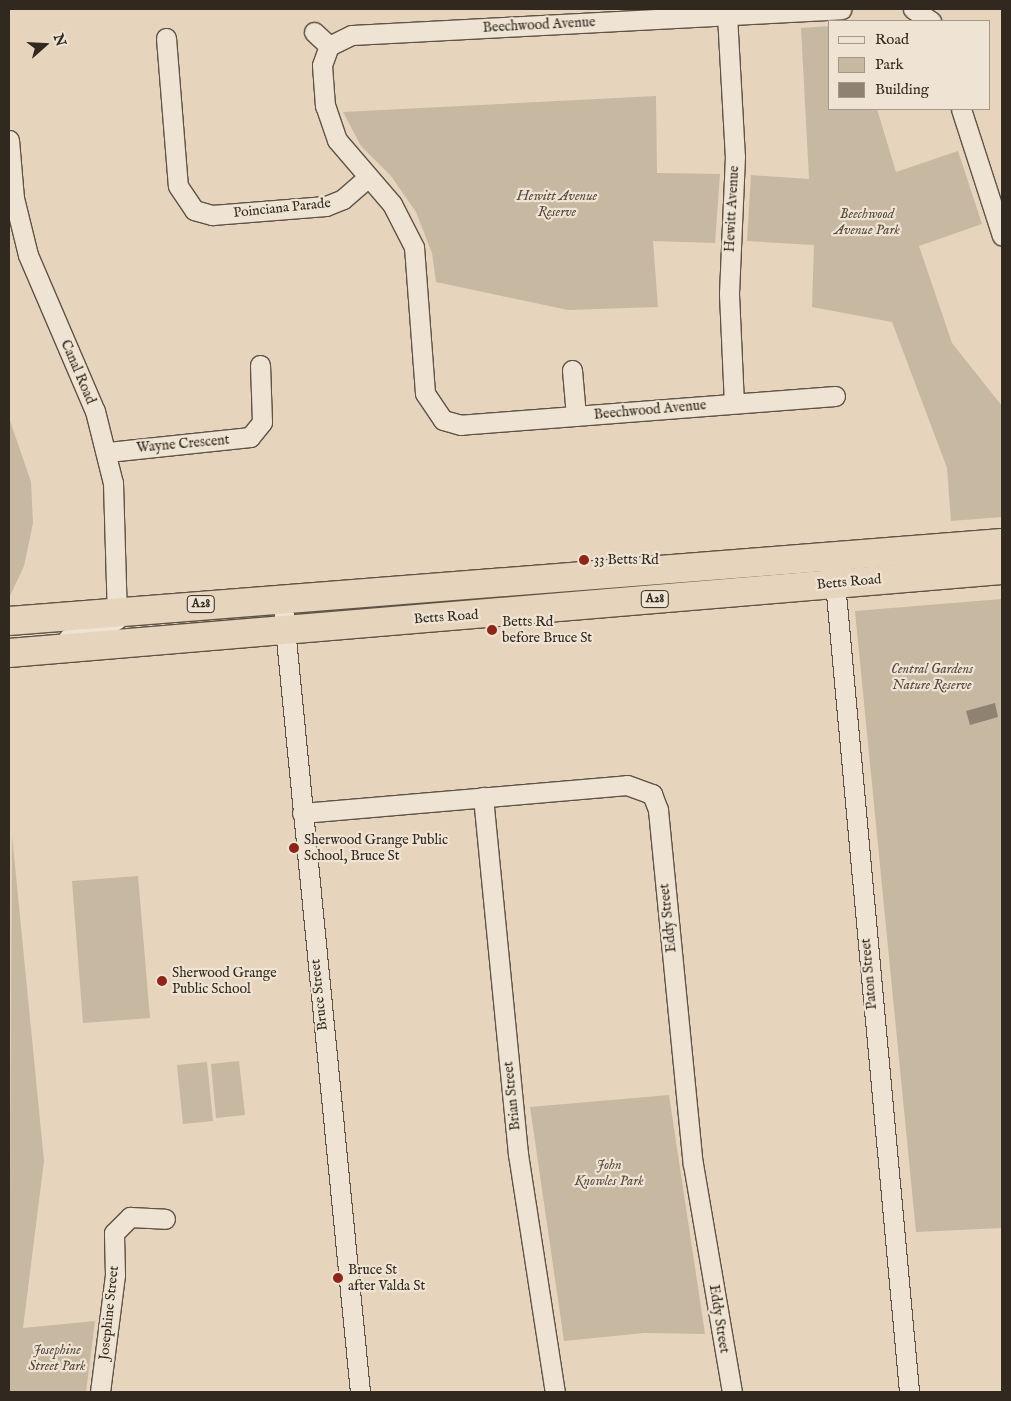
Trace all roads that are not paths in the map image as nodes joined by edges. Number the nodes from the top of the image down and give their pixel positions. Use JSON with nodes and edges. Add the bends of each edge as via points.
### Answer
{"nodes":[{"id":1,"x":841,"y":9,"type":"edge"},
{"id":2,"x":632,"y":14,"type":"edge"},
{"id":3,"x":727,"y":15,"type":"junction"},
{"id":4,"x":314,"y":32,"type":"dead end"},
{"id":5,"x":166,"y":38,"type":"dead end"},
{"id":6,"x":329,"y":46,"type":"junction"},
{"id":7,"x":961,"y":110,"type":"edge"},
{"id":8,"x":9,"y":140,"type":"edge"},
{"id":9,"x":367,"y":178,"type":"junction"},
{"id":10,"x":995,"y":192,"type":"edge"},
{"id":11,"x":1002,"y":236,"type":"edge"},
{"id":12,"x":260,"y":365,"type":"dead end"},
{"id":13,"x":572,"y":370,"type":"dead end"},
{"id":14,"x":835,"y":396,"type":"dead end"},
{"id":15,"x":734,"y":403,"type":"junction"},
{"id":16,"x":576,"y":416,"type":"junction"},
{"id":17,"x":108,"y":452,"type":"junction"},
{"id":18,"x":1002,"y":543,"type":"edge"},
{"id":19,"x":832,"y":556,"type":"junction"},
{"id":20,"x":1002,"y":570,"type":"edge"},
{"id":21,"x":835,"y":583,"type":"junction"},
{"id":22,"x":282,"y":598,"type":"junction"},
{"id":23,"x":119,"y":611,"type":"junction"},
{"id":24,"x":9,"y":621,"type":"edge"},
{"id":25,"x":285,"y":630,"type":"junction"},
{"id":26,"x":196,"y":637,"type":"junction"},
{"id":27,"x":48,"y":650,"type":"junction"},
{"id":28,"x":9,"y":653,"type":"edge"},
{"id":29,"x":483,"y":797,"type":"junction"},
{"id":30,"x":302,"y":813,"type":"junction"},
{"id":31,"x":165,"y":1220,"type":"dead end"},
{"id":32,"x":100,"y":1392,"type":"edge"},
{"id":33,"x":360,"y":1392,"type":"edge"},
{"id":34,"x":555,"y":1392,"type":"edge"},
{"id":35,"x":732,"y":1392,"type":"edge"},
{"id":36,"x":902,"y":1392,"type":"edge"},
{"id":37,"x":908,"y":1392,"type":"edge"}],
"edges":[{"from":1,"to":3,"type":"street","name":"Beechwood Avenue"},
{"from":2,"to":3,"type":"street","name":"Beechwood Avenue"},
{"from":2,"to":6,"type":"street","name":"Beechwood Avenue","via":[[352,35]]},
{"from":3,"to":15,"type":"street","name":"Hewitt Avenue","via":[[735,156],[729,280]]},
{"from":4,"to":6,"type":"street"},
{"from":5,"to":9,"type":"street","name":"Poinciana Parade","via":[[178,186],[185,211],[212,215],[320,207],[343,199]]},
{"from":6,"to":9,"type":"street","name":"Beechwood Avenue","via":[[322,65],[325,106],[343,150]]},
{"from":7,"to":10,"type":"street"},
{"from":8,"to":17,"type":"street","name":"Canal Road","via":[[14,198],[28,255]]},
{"from":9,"to":16,"type":"street","name":"Beechwood Avenue","via":[[392,204],[414,247],[426,393],[432,422],[461,425]]},
{"from":10,"to":11,"type":"street"},
{"from":12,"to":17,"type":"street","name":"Wayne Crescent","via":[[261,435]]},
{"from":13,"to":16,"type":"street"},
{"from":14,"to":15,"type":"street","name":"Beechwood Avenue"},
{"from":15,"to":16,"type":"street","name":"Beechwood Avenue"},
{"from":17,"to":23,"type":"street","name":"Canal Road"},
{"from":18,"to":19,"type":"highway","name":"Betts Road","number":"A28"},
{"from":19,"to":21,"type":"street","name":"Paton Street"},
{"from":19,"to":22,"type":"highway","name":"Betts Road","number":"A28"},
{"from":20,"to":21,"type":"highway","name":"Betts Road","number":"A28"},
{"from":21,"to":25,"type":"highway","name":"Betts Road","number":"A28"},
{"from":21,"to":37,"type":"street","name":"Paton Street"},
{"from":22,"to":23,"type":"highway","name":"Betts Road","number":"A28"},
{"from":22,"to":25,"type":"street","name":"Bruce Street"},
{"from":23,"to":24,"type":"highway","name":"Betts Road","number":"A28"},
{"from":23,"to":26,"type":"street","via":[[134,628],[176,628]]},
{"from":23,"to":27,"type":"street","via":[[110,626],[64,639]]},
{"from":25,"to":26,"type":"highway","name":"Betts Road","number":"A28"},
{"from":25,"to":30,"type":"street","name":"Bruce Street"},
{"from":26,"to":27,"type":"highway","name":"Betts Road","number":"A28"},
{"from":27,"to":28,"type":"highway","name":"Betts Road","number":"A28"},
{"from":29,"to":30,"type":"street","name":"Eddy Street"},
{"from":29,"to":34,"type":"street","name":"Brian Street","via":[[518,1154]]},
{"from":29,"to":35,"type":"street","name":"Eddy Street","via":[[634,785],[655,799],[690,1139]]},
{"from":30,"to":33,"type":"street","name":"Bruce Street"},
{"from":31,"to":32,"type":"street","name":"Josephine Street","via":[[130,1217],[114,1233],[115,1275]]},
{"from":36,"to":37,"type":"street"}]}
